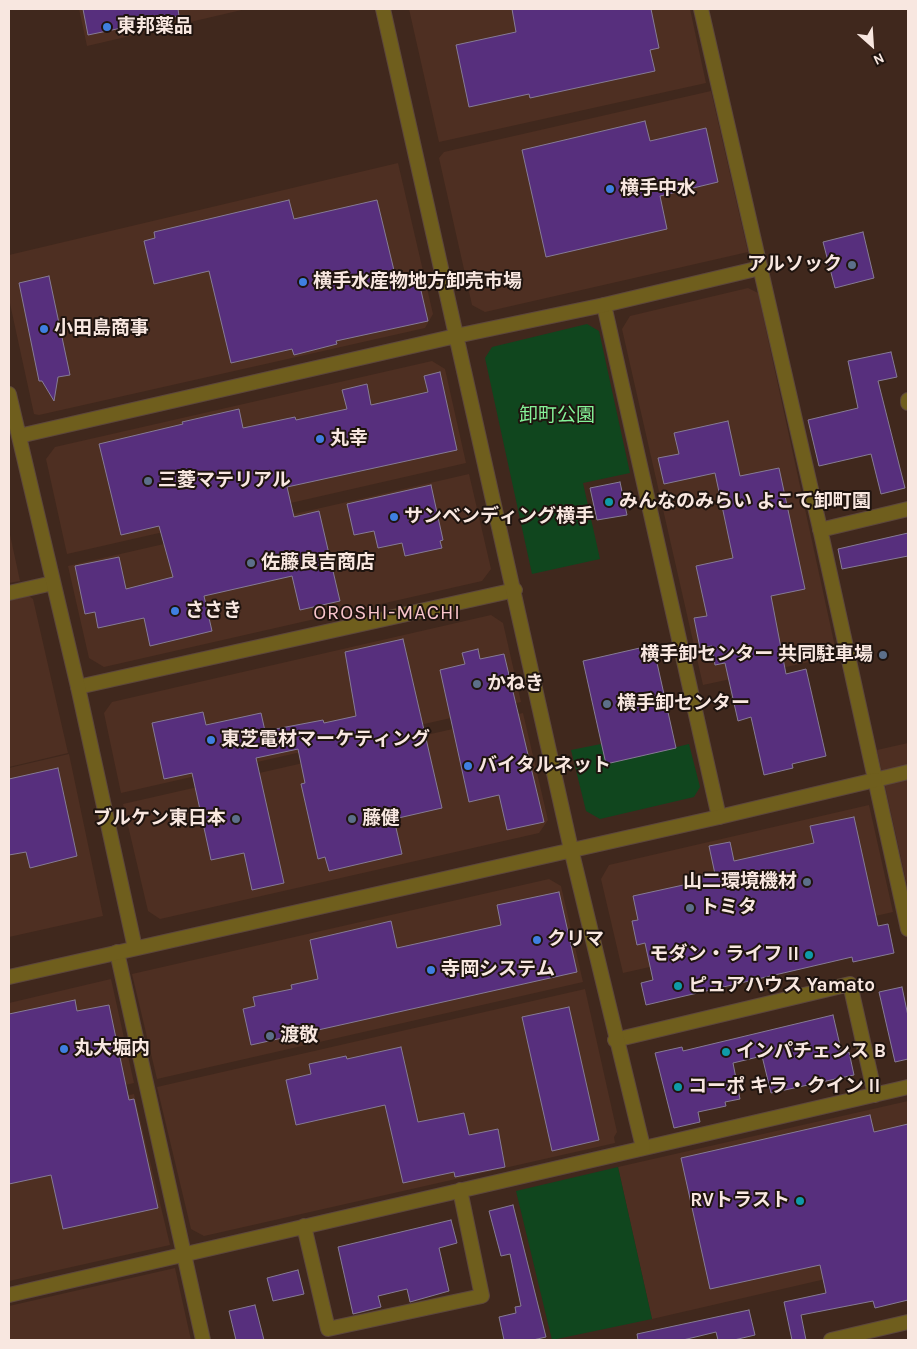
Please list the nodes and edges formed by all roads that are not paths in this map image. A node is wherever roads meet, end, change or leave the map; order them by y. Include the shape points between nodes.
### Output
1 (383, 9) edge
2 (701, 9) edge
3 (760, 268) junction
4 (604, 305) junction
5 (456, 336) junction
6 (9, 394) edge
7 (19, 436) junction
8 (908, 510) edge
9 (820, 530) junction
10 (54, 583) junction
11 (514, 590) junction
12 (9, 593) edge
13 (78, 687) junction
14 (908, 772) edge
15 (875, 780) junction
16 (720, 817) junction
17 (571, 849) junction
18 (908, 929) edge
19 (135, 948) junction
20 (117, 952) junction
21 (9, 977) edge
22 (616, 1040) junction
23 (908, 1087) edge
24 (875, 1095) junction
25 (643, 1147) junction
26 (460, 1190) junction
27 (304, 1226) junction
28 (185, 1253) junction
29 (9, 1295) edge
30 (908, 1322) edge
31 (203, 1340) edge
32 (830, 1340) edge

1 - 5 street
2 - 3 street
3 - 4 street
3 - 9 street
4 - 5 street
4 - 16 street
5 - 7 street
5 - 11 street
6 - 7 street
7 - 10 street
8 - 9 street
9 - 15 street
10 - 12 street
10 - 13 street
11 - 13 street
11 - 17 street
13 - 19 street
14 - 15 street
15 - 16 street
15 - 18 street
16 - 17 street
17 - 19 street
17 - 22 street
19 - 20 street
20 - 21 street
20 - 28 street
22 - 24 street via 850,984
22 - 25 street
23 - 24 street
24 - 25 street
25 - 26 street
26 - 27 street
26 - 27 street via 482,1296 328,1330
27 - 28 street
28 - 29 street
28 - 31 street
30 - 32 street

